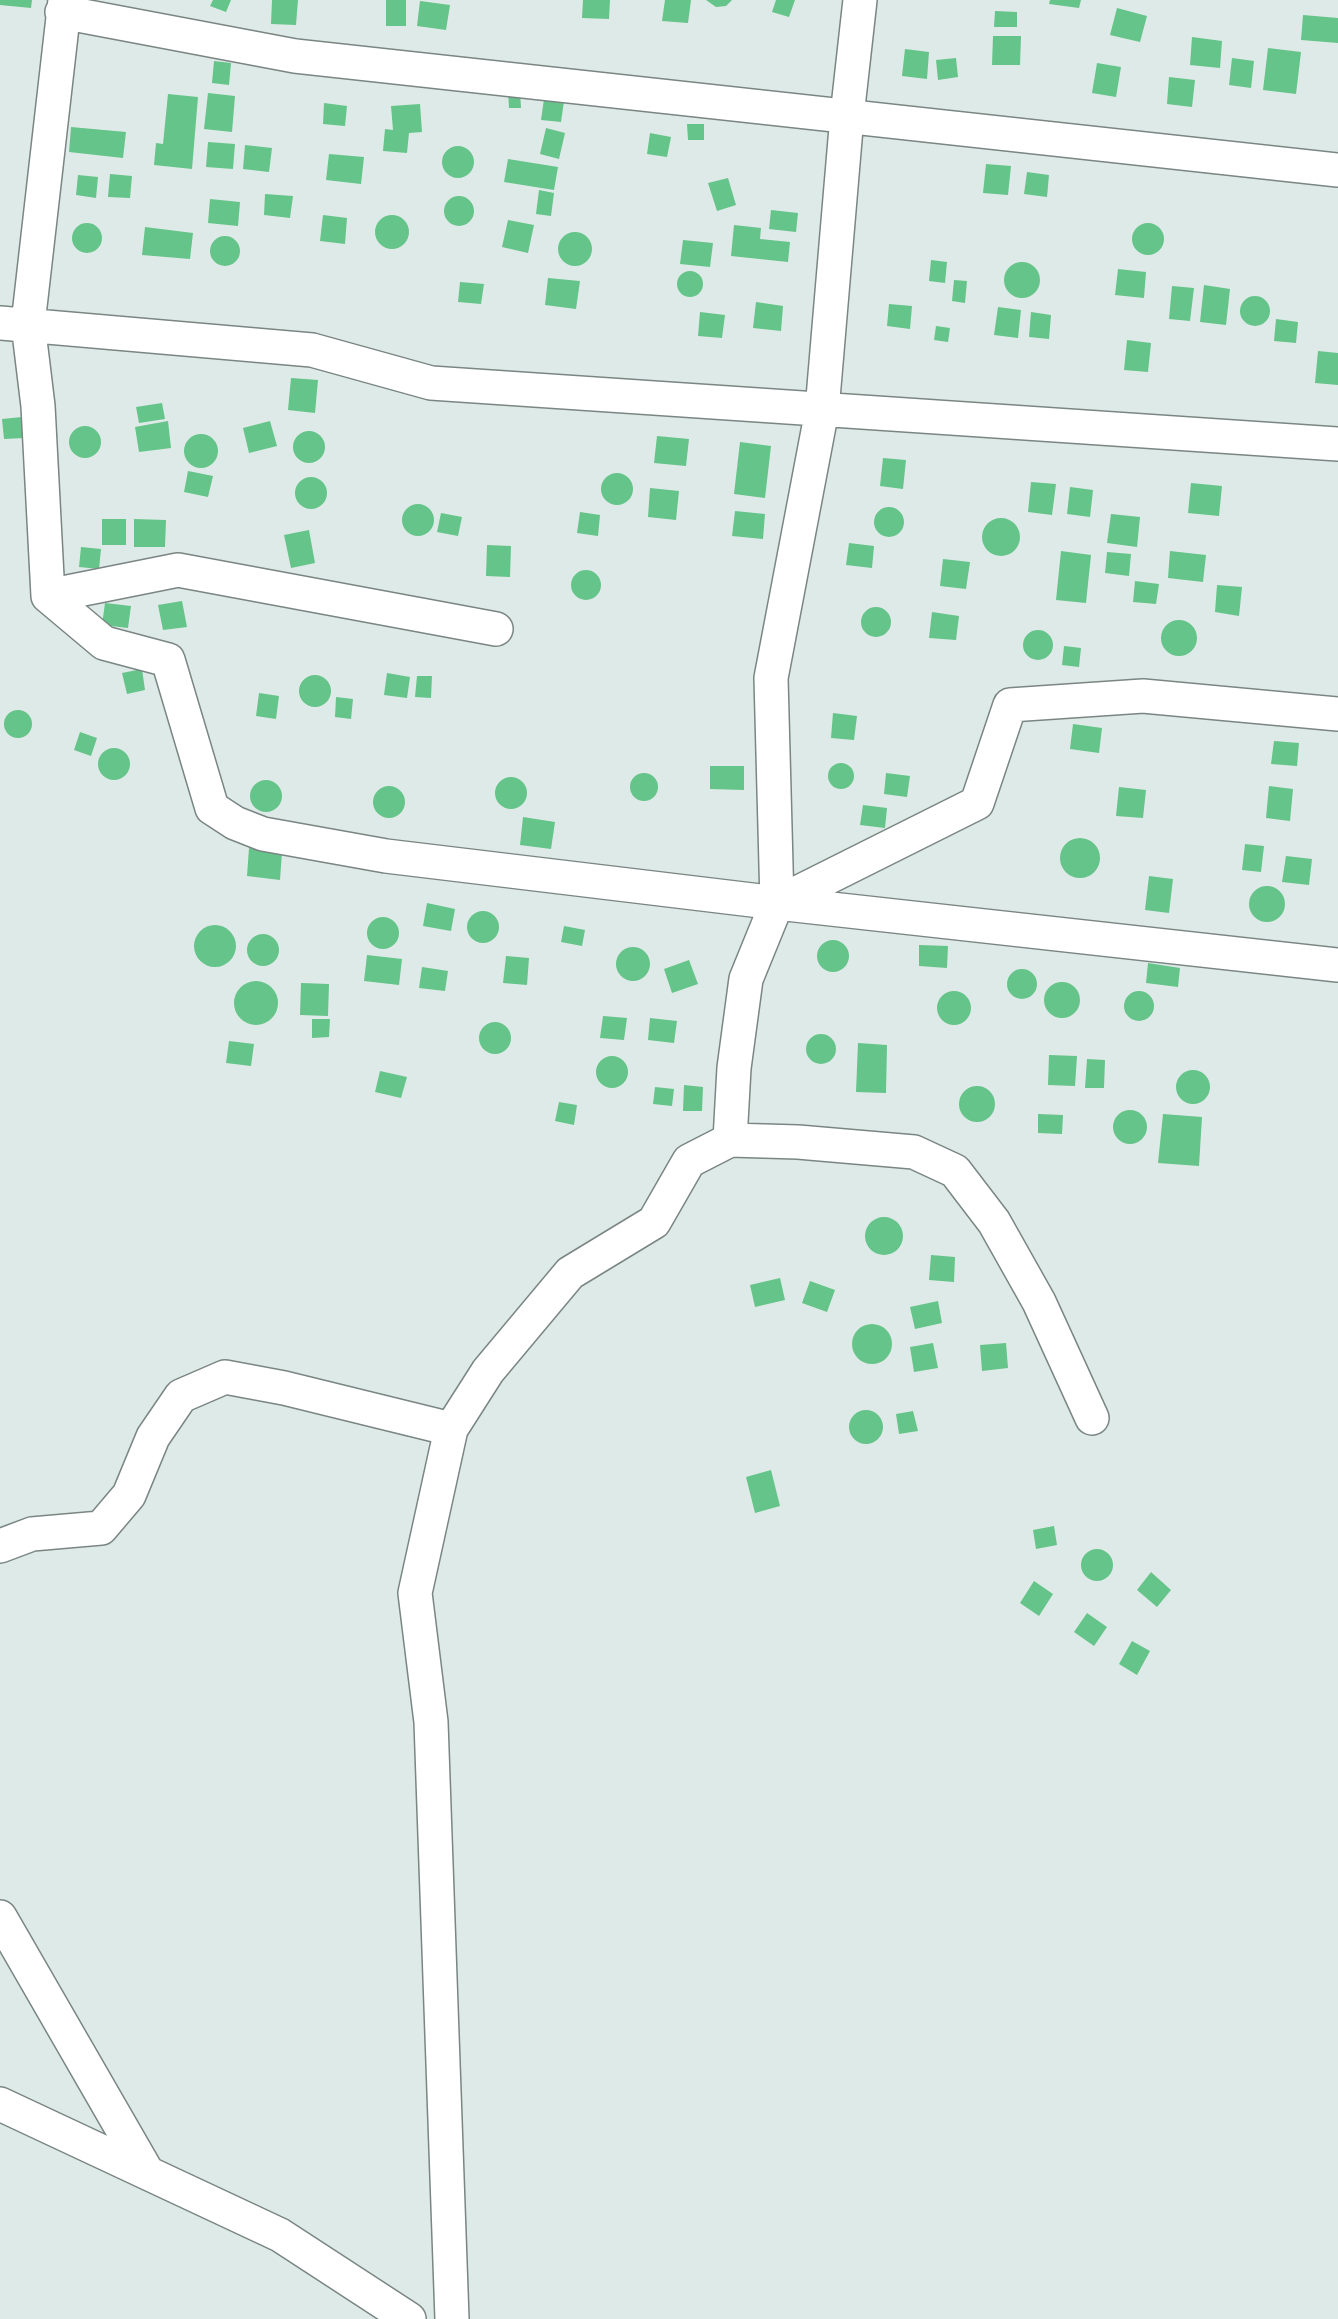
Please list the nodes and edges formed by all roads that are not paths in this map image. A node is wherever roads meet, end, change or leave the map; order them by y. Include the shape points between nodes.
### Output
1 (860, 0) edge
2 (64, 6) edge
3 (847, 116) junction
4 (1338, 170) edge
5 (14, 324) edge
6 (822, 410) junction
7 (1338, 444) edge
8 (48, 596) junction
9 (496, 629) dead end
10 (1338, 714) edge
11 (777, 903) junction
12 (1338, 965) edge
13 (730, 1140) junction
14 (1092, 1418) dead end
15 (451, 1429) junction
16 (0, 1546) edge
17 (0, 1917) edge
18 (0, 2104) edge
19 (147, 2172) junction
20 (409, 2319) edge
21 (452, 2319) edge

1 - 3 street
2 - 3 street via 295,56
2 - 5 street
3 - 4 street
3 - 6 street
5 - 6 street via 312,350 431,383
5 - 8 street via 38,406
6 - 7 street
6 - 11 street via 771,678
8 - 9 street via 178,570
8 - 11 street via 104,643 168,660 212,808 235,823 263,834 386,856
10 - 11 street via 1143,696 1010,705 977,803
11 - 12 street
11 - 13 street via 746,979 734,1068
13 - 14 street via 914,1152 955,1171 994,1221 1039,1302
13 - 15 street via 689,1161 654,1222 570,1273 488,1371
15 - 16 street via 225,1377 181,1396 153,1437 129,1495 100,1528 32,1534
15 - 21 street via 414,1593 431,1722
17 - 19 street
18 - 19 street
19 - 20 street via 280,2235

